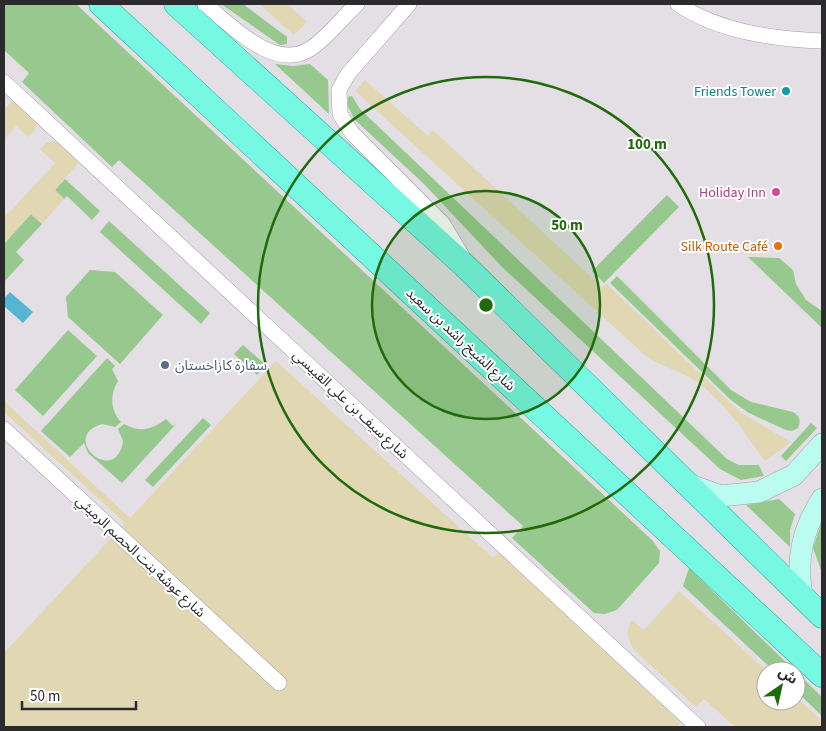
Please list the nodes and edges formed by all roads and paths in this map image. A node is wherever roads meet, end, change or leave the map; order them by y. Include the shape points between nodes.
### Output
1 (101, 4) edge
2 (176, 4) edge
3 (205, 4) edge
4 (357, 4) edge
5 (409, 4) edge
6 (678, 4) edge
7 (822, 41) edge
8 (4, 82) edge
9 (464, 265) junction
10 (4, 429) edge
11 (822, 444) edge
12 (687, 484) junction
13 (822, 499) edge
14 (802, 596) junction
15 (822, 616) edge
16 (822, 675) edge
17 (279, 683) dead end
18 (698, 727) edge

1 - 16 main road, شارع الشيخ راشد بن سعيد
2 - 9 main road
3 - 4 street via 260,48 284,55 310,50
5 - 9 street via 348,74 340,90 340,114 352,134 443,224
6 - 7 street via 735,30
8 - 18 street, شارع سيف بن علي القبيسي
9 - 12 main road
10 - 17 street, شارع عوشة بنت الحصم الرميثي
11 - 12 main road via 794,475 759,492 721,496
12 - 14 main road
13 - 14 main road via 810,517 801,544 799,579
14 - 15 main road

